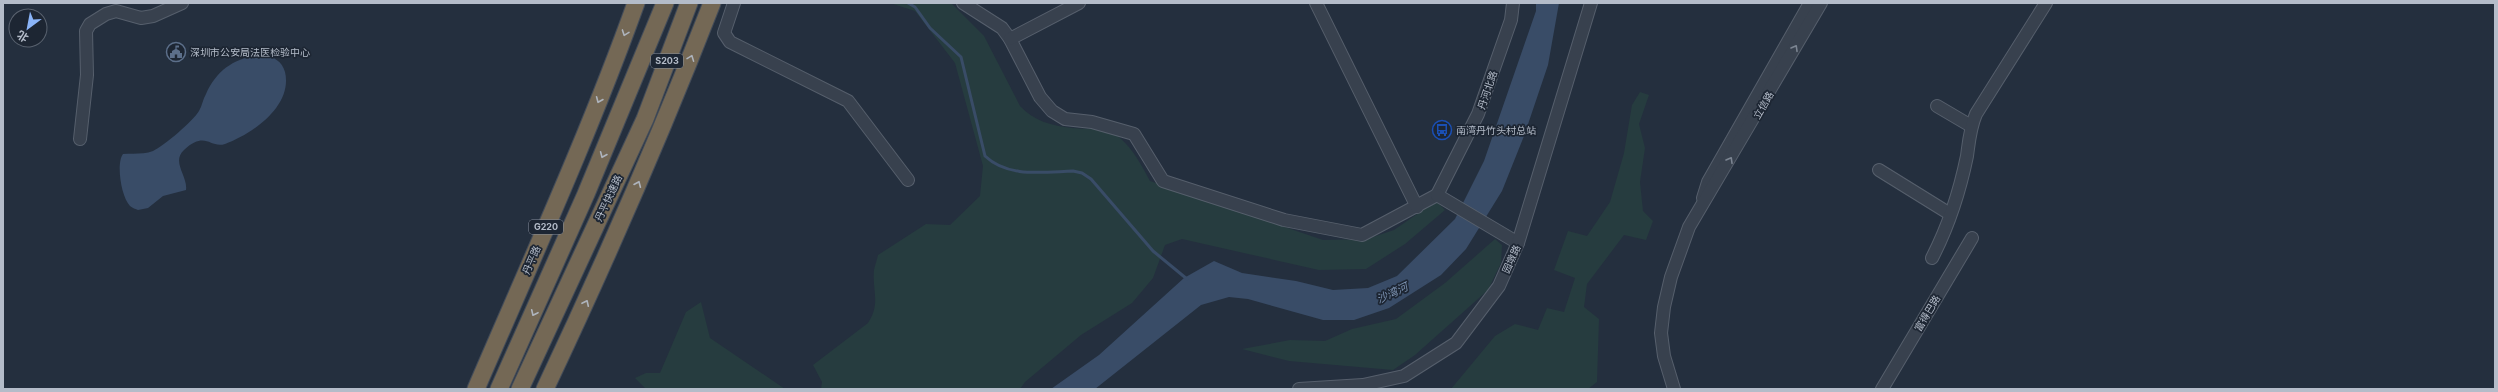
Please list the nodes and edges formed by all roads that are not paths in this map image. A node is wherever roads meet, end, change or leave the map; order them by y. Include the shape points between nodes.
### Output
1 (182, 3) edge
2 (636, 3) edge
3 (655, 3) edge
4 (665, 3) edge
5 (689, 3) edge
6 (695, 3) edge
7 (712, 3) edge
8 (734, 3) edge
9 (963, 3) edge
10 (1078, 3) edge
11 (1316, 3) edge
12 (1513, 3) edge
13 (1591, 3) edge
14 (1810, 3) edge
15 (1821, 3) edge
16 (2046, 3) edge
17 (1010, 39) junction
18 (1937, 106) dead end
19 (624, 107) junction
20 (1753, 112) junction
21 (644, 118) junction
22 (1971, 126) junction
23 (80, 139) dead end
24 (1880, 170) dead end
25 (908, 180) dead end
26 (1437, 195) junction
27 (1417, 207) junction
28 (580, 208) junction
29 (1950, 214) junction
30 (600, 216) junction
31 (1972, 238) dead end
32 (1518, 243) junction
33 (1932, 258) dead end
34 (478, 384) edge
35 (499, 389) edge
36 (520, 389) edge
37 (544, 389) edge
38 (1299, 389) edge
39 (1674, 389) edge
40 (1882, 389) edge

1 - 23 street via 153,16 141,18 116,11 90,24 86,31 87,75
2 -> 34 highway, 丹平路 / G220 via 614,64
3 - 19 highway
4 - 19 highway, 丹平快速路 / S203
5 - 21 highway, 丹平快速路 / S203
6 - 21 highway
37 -> 7 highway via 589,298 677,94
8 - 25 street via 724,33 730,42 848,101
9 - 17 street via 993,21
10 - 17 street
11 - 27 street
12 - 26 street, 丹河北路 via 1511,20 1478,114
13 - 32 street, 园墩路
14 - 20 street, 立信路
20 -> 15 street, 立信路
16 - 22 street via 1990,90
17 - 27 street via 1040,97 1052,111 1065,119 1092,122 1134,134 1163,181 1284,220 1362,235
18 - 22 street
19 -> 28 highway, 丹平快速路
20 - 39 street, 立信路 via 1716,186 1701,205 1689,228 1671,277 1661,333 1664,356
21 - 30 highway, 丹平快速路
22 - 29 street via 1967,156
24 - 29 street
26 - 27 street
26 - 32 street
28 - 34 highway
28 -> 35 highway, 丹平快速路
29 - 33 street via 1944,236
30 - 36 highway, 丹平快速路
30 - 37 highway
31 - 40 street, 富得巴路
32 - 38 street, 园墩路 via 1499,286 1456,343 1404,376 1363,385

